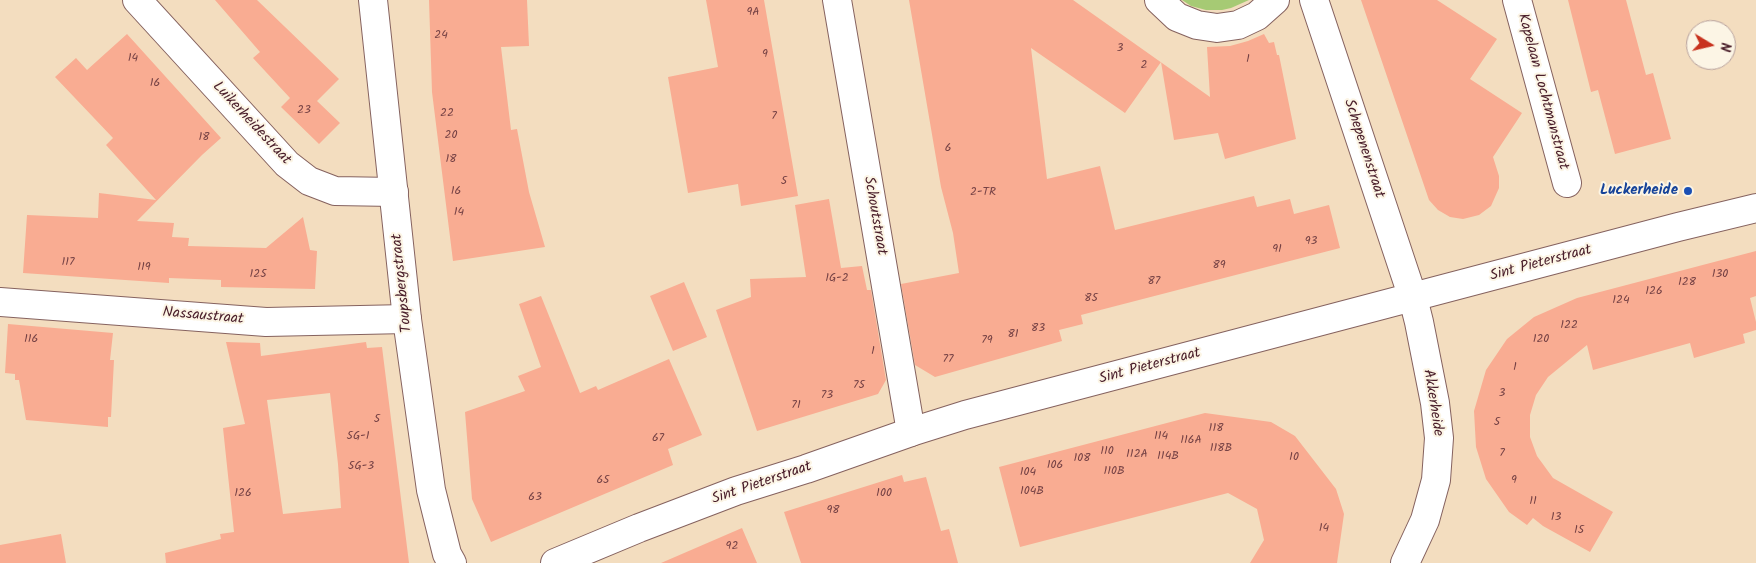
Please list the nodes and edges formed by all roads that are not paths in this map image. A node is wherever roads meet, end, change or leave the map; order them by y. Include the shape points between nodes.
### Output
1 (137, 0) edge
2 (373, 0) edge
3 (837, 0) edge
4 (1159, 0) edge
5 (1274, 0) edge
6 (1314, 0) edge
7 (1517, 0) edge
8 (1567, 183) dead end
9 (394, 192) junction
10 (1756, 208) edge
11 (1413, 298) junction
12 (0, 302) edge
13 (407, 319) junction
14 (911, 432) junction
15 (452, 563) edge
16 (555, 563) edge
17 (1405, 563) edge

1 - 9 street, Luikerheidestraat via 287,164 309,181 335,191
2 - 9 street, Toupsbergstraat
3 - 14 street, Schoutstraat
4 - 5 street via 1177,17 1196,26 1217,28 1238,25 1257,16
6 - 11 street, Schepenenstraat
7 - 8 street, Kapelaan Lochtmanstraat
9 - 13 street, Toupsbergstraat
10 - 11 street, Sint Pieterstraat
11 - 14 street, Sint Pieterstraat
11 - 17 street, Akkerheide via 1439,438 1436,480 1425,520
12 - 13 street, Nassaustraat via 266,322
13 - 15 street, Toupsbergstraat via 431,490
14 - 16 street, Sint Pieterstraat via 727,495

